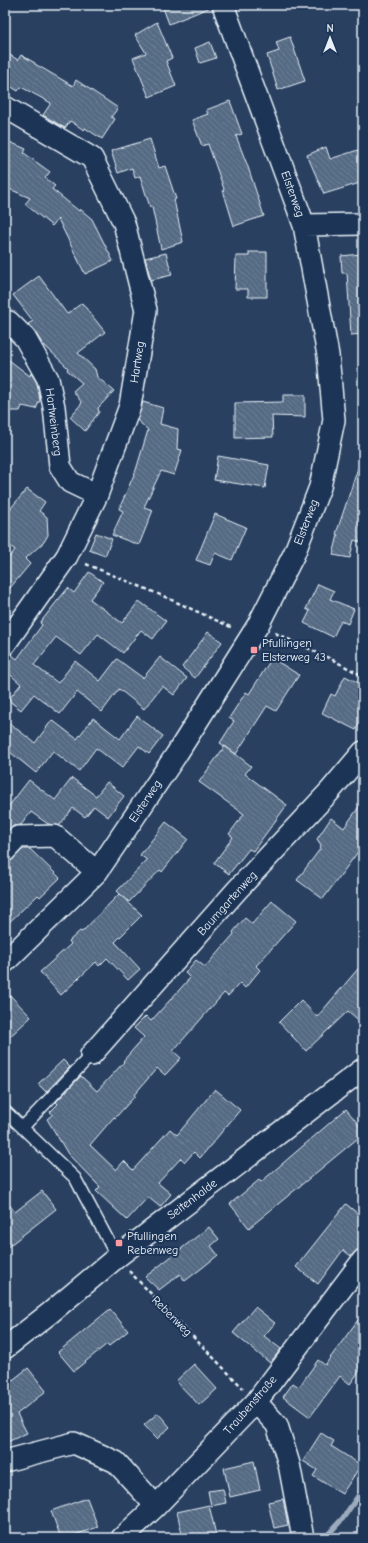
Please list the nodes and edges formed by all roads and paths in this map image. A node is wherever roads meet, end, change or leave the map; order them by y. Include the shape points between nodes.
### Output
1 (223, 5) edge
2 (5, 107) edge
3 (304, 224) junction
4 (363, 224) edge
5 (5, 321) edge
6 (97, 495) junction
7 (67, 556) junction
8 (255, 631) junction
9 (5, 644) edge
10 (363, 676) edge
11 (363, 752) edge
12 (5, 851) edge
13 (97, 872) junction
14 (5, 962) edge
15 (90, 1055) joint
16 (363, 1068) edge
17 (5, 1111) edge
18 (23, 1127) junction
19 (117, 1257) junction
20 (363, 1260) edge
21 (5, 1348) edge
22 (256, 1402) junction
23 (5, 1461) edge
24 (156, 1506) junction
25 (302, 1533) edge
26 (122, 1538) edge

1 - 3 street, Elsterweg
2 - 6 street, Hartweg via 92,158 124,223 146,310 130,406
3 - 4 street
3 - 8 street, Elsterweg via 328,355 334,420 320,487 294,554
5 - 6 street, Hartweinberg via 26,338 48,379 54,407 60,466 70,482
6 - 7 street, Hartweg
7 - 8 path
7 - 9 street, Hartweg
8 - 10 path via 332,659
8 - 13 street, Elsterweg
11 - 15 street, Baumgartenweg
12 - 13 street via 18,837 55,836
13 - 14 street, Elsterweg
15 - 18 lane
16 - 19 street, Seitenhalde
17 - 18 lane
18 - 19 lane via 75,1178
19 - 21 street, Seitenhalde
19 - 22 path, Rebenweg
20 - 22 street, Traubenstraße
22 - 24 street, Traubenstraße
22 - 25 street via 277,1426 289,1464
23 - 24 street via 74,1443 116,1462
24 - 26 street, Traubenstraße

